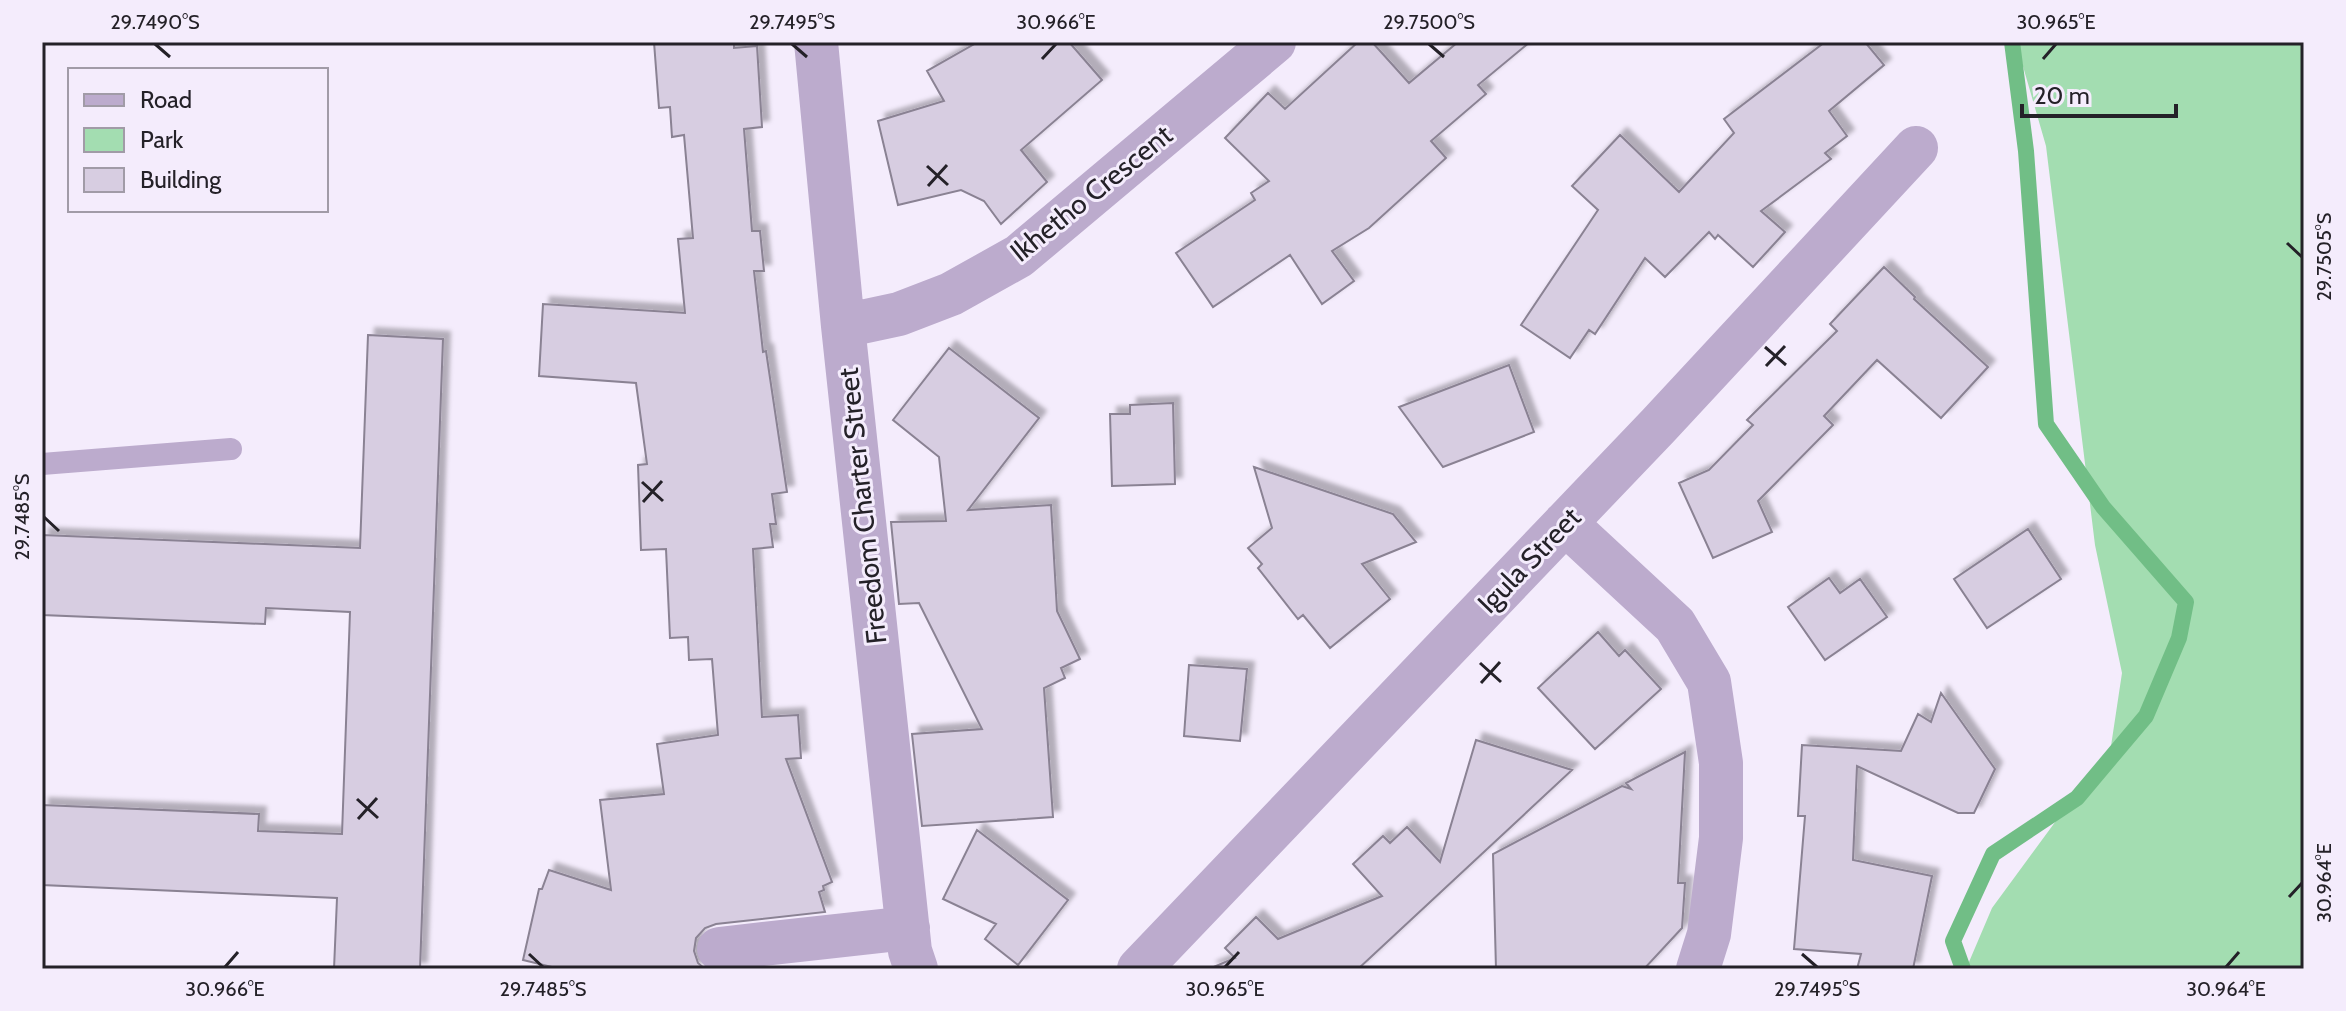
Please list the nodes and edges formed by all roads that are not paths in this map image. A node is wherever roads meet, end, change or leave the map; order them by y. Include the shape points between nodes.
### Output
1 (816, 42) edge
2 (1274, 42) edge
3 (1916, 148) dead end
4 (843, 326) junction
5 (231, 449) dead end
6 (42, 464) edge
7 (1565, 523) junction
8 (719, 949) dead end
9 (912, 949) edge
10 (1139, 969) edge
11 (1698, 969) edge

1 - 4 street, Freedom Charter Street
2 - 4 street, Ikhetho Crescent via 1019,256 951,294 899,314
3 - 7 street, Igula Street
4 - 9 street, Freedom Charter Street
5 - 6 lane
7 - 10 street, Igula Street
7 - 11 street via 1675,625 1709,682 1721,763 1721,838 1709,934
8 - 9 street

